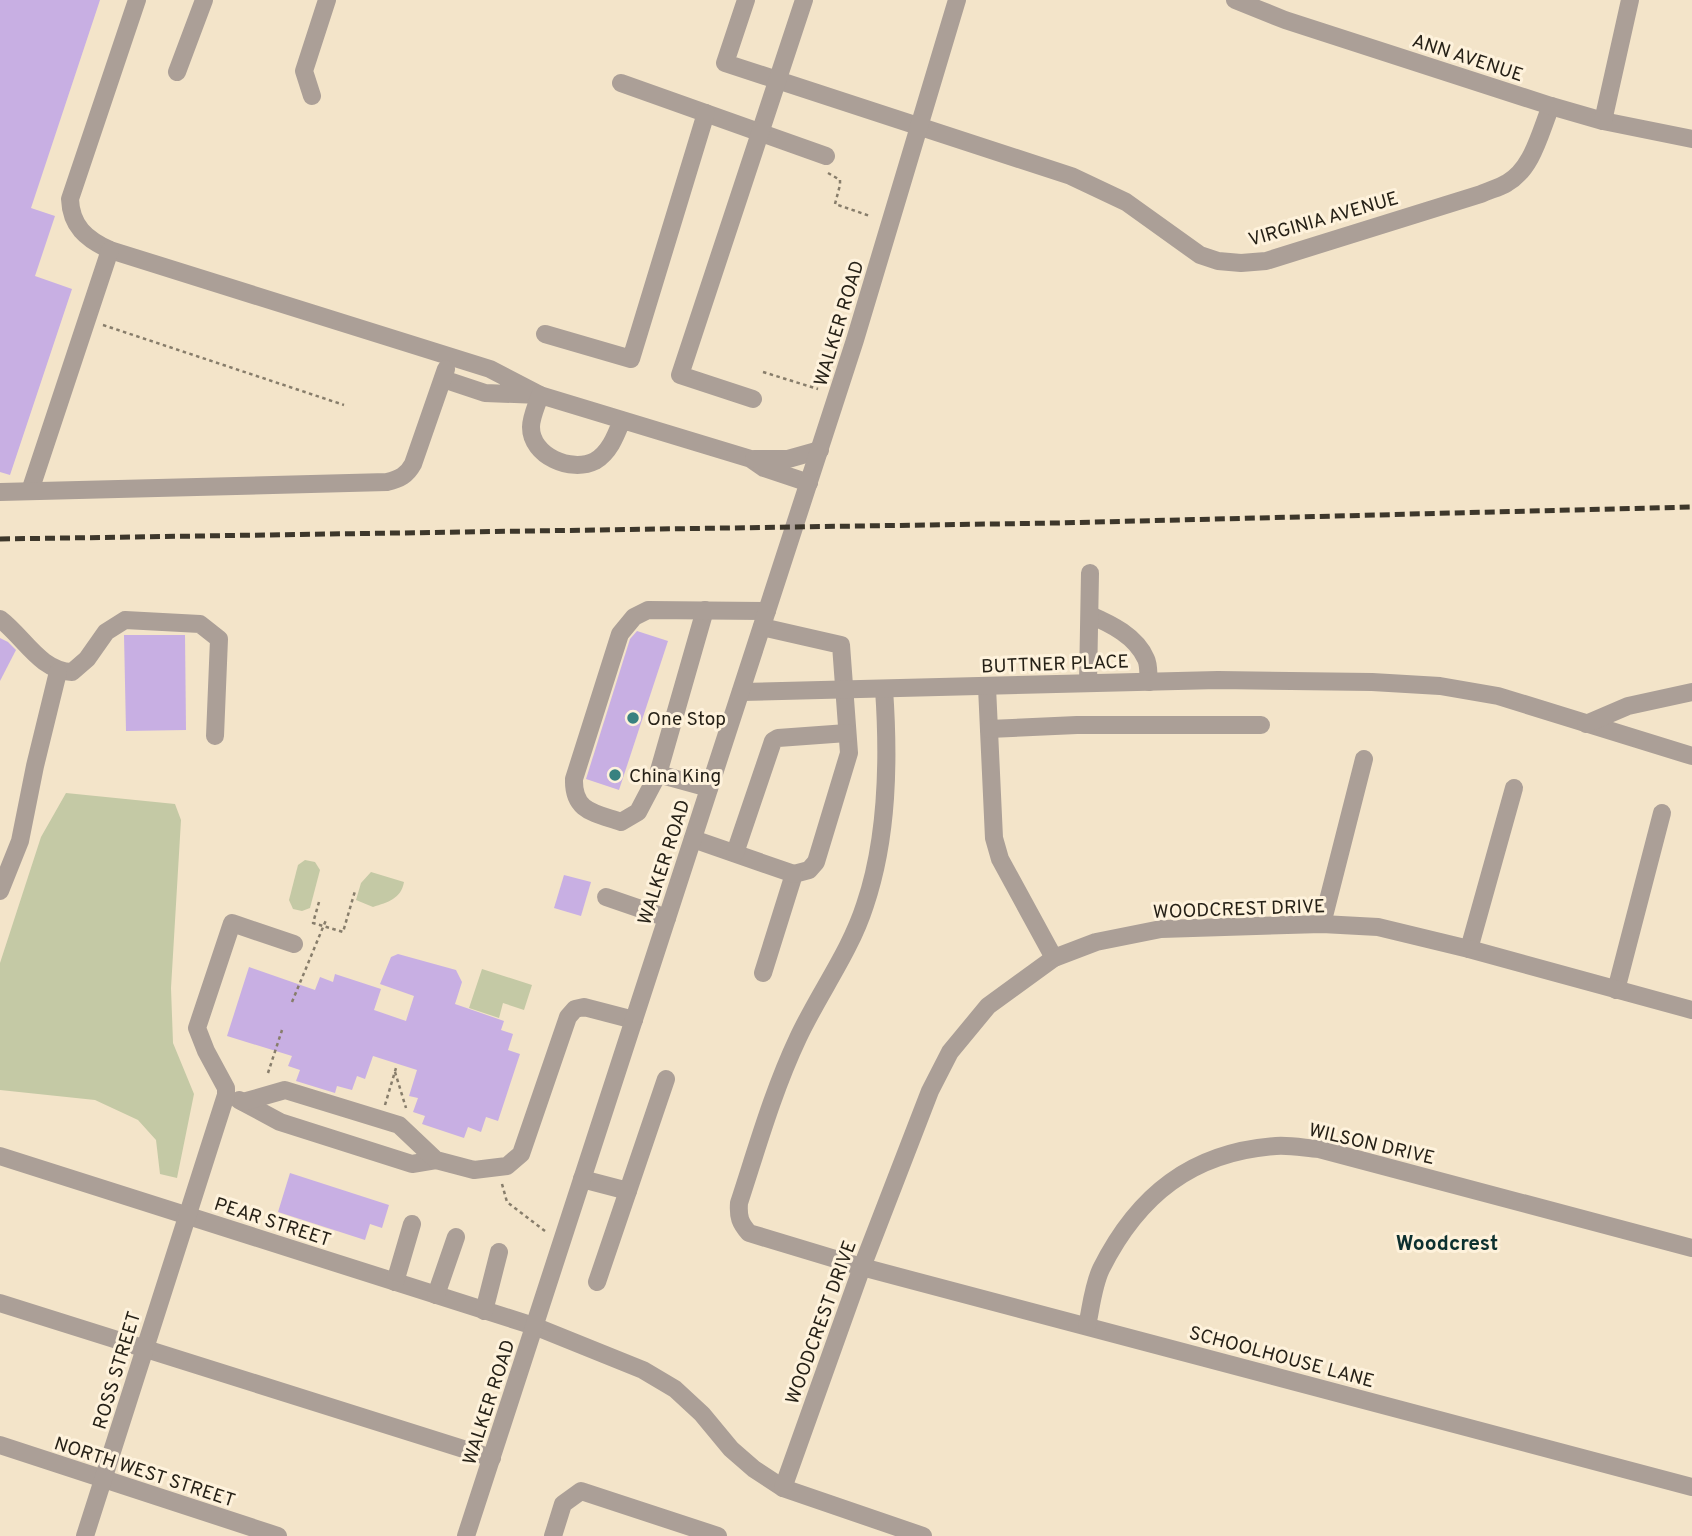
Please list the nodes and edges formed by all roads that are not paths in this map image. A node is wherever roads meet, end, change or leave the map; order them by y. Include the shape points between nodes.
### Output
1 (136, 0) edge
2 (204, 0) edge
3 (746, 0) edge
4 (804, 0) edge
5 (957, 0) edge
6 (1235, 0) edge
7 (1630, 0) edge
8 (322, 1) edge
9 (177, 72) dead end
10 (777, 80) junction
11 (621, 83) dead end
12 (312, 96) dead end
13 (1551, 106) junction
14 (706, 113) junction
15 (1603, 121) junction
16 (919, 126) junction
17 (760, 133) junction
18 (1692, 139) edge
19 (827, 165) road end
20 (110, 250) junction
21 (545, 334) dead end
22 (451, 357) junction
23 (443, 379) junction
24 (540, 395) junction
25 (752, 398) dead end
26 (622, 420) junction
27 (820, 450) junction
28 (751, 459) junction
29 (809, 483) junction
30 (30, 491) junction
31 (0, 492) edge
32 (1090, 573) dead end
33 (705, 610) junction
34 (1090, 615) junction
35 (0, 619) edge
36 (764, 619) junction
37 (58, 672) junction
38 (1149, 682) junction
39 (1088, 683) junction
40 (987, 687) junction
41 (884, 689) junction
42 (844, 690) junction
43 (741, 692) junction
44 (1692, 692) edge
45 (1586, 724) junction
46 (1261, 726) dead end
47 (989, 729) junction
48 (847, 733) junction
49 (215, 736) dead end
50 (1692, 756) edge
51 (1364, 759) dead end
52 (658, 774) junction
53 (709, 788) junction
54 (1514, 788) dead end
55 (1662, 813) dead end
56 (693, 839) junction
57 (735, 853) junction
58 (794, 874) junction
59 (0, 891) edge
60 (607, 897) dead end
61 (667, 918) junction
62 (1322, 923) junction
63 (294, 944) dead end
64 (1469, 949) junction
65 (1054, 958) junction
66 (763, 973) dead end
67 (1616, 990) junction
68 (1692, 1010) edge
69 (634, 1020) junction
70 (666, 1079) dead end
71 (226, 1095) junction
72 (243, 1102) junction
73 (0, 1156) edge
74 (436, 1160) junction
75 (582, 1179) junction
76 (628, 1191) junction
77 (187, 1216) junction
78 (412, 1224) dead end
79 (456, 1237) dead end
80 (1692, 1248) edge
81 (499, 1252) dead end
82 (862, 1267) junction
83 (395, 1282) junction
84 (597, 1282) dead end
85 (436, 1295) junction
86 (0, 1303) edge
87 (484, 1311) junction
88 (534, 1326) junction
89 (1087, 1326) junction
90 (145, 1349) junction
91 (0, 1445) edge
92 (492, 1458) junction
93 (103, 1480) junction
94 (1692, 1486) edge
95 (783, 1488) junction
96 (85, 1536) edge
97 (278, 1536) edge
98 (467, 1536) edge
99 (553, 1536) edge
100 (718, 1536) edge
101 (923, 1536) edge

1 - 20 street via 70,199 79,229
2 - 9 street
3 - 10 street, VIRGINIA AVENUE via 725,63
4 - 10 street
5 - 16 street, WALKER ROAD
6 - 13 street, ANN AVENUE
7 - 15 street
8 - 12 street via 304,71
10 - 16 street, VIRGINIA AVENUE
10 - 17 street
11 - 14 street
13 - 15 street, ANN AVENUE
13 - 16 street, VIRGINIA AVENUE via 1530,159 1507,183 1266,261 1241,263 1200,255 1126,202 1071,176
14 - 17 street
14 - 21 street via 631,359
15 - 18 street, ANN AVENUE
16 - 27 street, WALKER ROAD
17 - 19 street
17 - 25 street via 680,374
20 - 22 street
20 - 30 street
22 - 23 street
22 - 24 street via 490,369
23 - 24 street via 485,393
23 - 30 street via 413,464 408,473 387,482
24 - 26 street
24 - 26 street via 531,426 533,441 549,456 569,464 593,462 607,452
26 - 28 street
27 - 28 street via 788,459
27 - 29 street, WALKER ROAD
28 - 29 street
29 - 36 street, WALKER ROAD
30 - 31 street
32 - 34 street
33 - 36 street
33 - 52 street
33 - 52 street via 648,610 634,617 620,634 574,779 574,795 585,810 621,822 638,812
34 - 38 street via 1115,625 1135,644 1147,660
34 - 39 street
35 - 37 street
36 - 42 street via 841,645
36 - 43 street, WALKER ROAD
37 - 49 street via 72,672 106,632 125,620 200,624 219,639
37 - 59 street via 20,841
38 - 39 street, BUTTNER PLACE
38 - 45 street, BUTTNER PLACE via 1440,686 1498,696
39 - 40 street, BUTTNER PLACE
40 - 41 street, BUTTNER PLACE
40 - 47 street
41 - 42 street, BUTTNER PLACE
41 - 82 street, SCHOOLHOUSE LANE via 887,742 880,838 865,905 783,1072 738,1214 749,1233
42 - 43 street, BUTTNER PLACE
42 - 48 street
43 - 53 street, WALKER ROAD
44 - 45 street via 1628,706
45 - 50 street, BUTTNER PLACE
46 - 47 street
47 - 65 street via 994,838 1000,859
48 - 57 street via 773,741
48 - 58 street via 849,752 816,862 809,870
51 - 62 street
52 - 53 street
53 - 56 street, WALKER ROAD
54 - 64 street
55 - 67 street
56 - 57 street
56 - 61 street, WALKER ROAD
57 - 58 street
58 - 66 street
60 - 61 street
61 - 69 street, WALKER ROAD
62 - 64 street, WOODCREST DRIVE via 1378,927
62 - 65 street, WOODCREST DRIVE via 1161,929 1096,942
63 - 71 street via 232,923 197,1028
64 - 67 street, WOODCREST DRIVE
65 - 82 street, WOODCREST DRIVE via 988,1006 950,1052 930,1091
67 - 68 street, WOODCREST DRIVE
69 - 74 street via 584,1007 568,1017 521,1154 507,1166 474,1170
69 - 75 street, WALKER ROAD
70 - 76 street
71 - 72 street
71 - 77 street, ROSS STREET
72 - 74 street via 280,1122 412,1164
72 - 74 street via 285,1090 400,1125
73 - 77 street, PEAR STREET
75 - 76 street
75 - 88 street, WALKER ROAD
76 - 84 street
77 - 83 street, PEAR STREET
77 - 90 street, ROSS STREET
78 - 83 street
79 - 85 street
80 - 89 street, WILSON DRIVE via 1319,1149 1279,1146 1235,1151 1195,1165 1136,1212 1100,1271
81 - 87 street
82 - 89 street, SCHOOLHOUSE LANE
82 - 95 street, WOODCREST DRIVE
83 - 85 street, PEAR STREET
85 - 87 street, PEAR STREET
86 - 90 street
87 - 88 street, PEAR STREET
88 - 92 street, WALKER ROAD
88 - 95 street, PEAR STREET via 643,1370 675,1389 731,1449
89 - 94 street, SCHOOLHOUSE LANE
90 - 92 street
90 - 93 street, ROSS STREET
91 - 93 street, NORTH WEST STREET
92 - 98 street, WALKER ROAD
93 - 96 street, ROSS STREET
93 - 97 street, NORTH WEST STREET
95 - 101 street, PEAR STREET
99 - 100 street via 563,1504 582,1491

